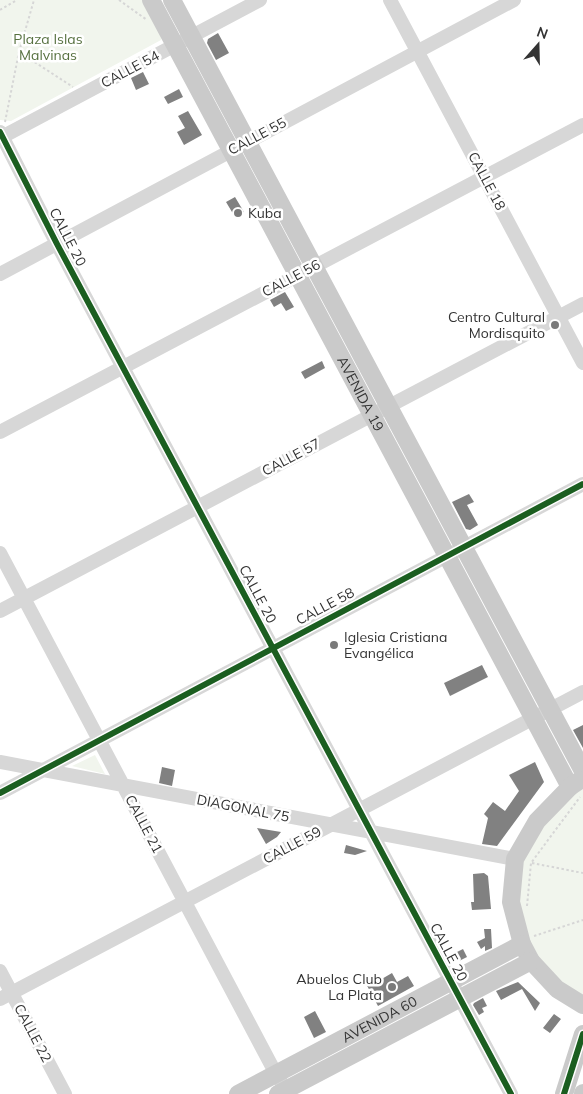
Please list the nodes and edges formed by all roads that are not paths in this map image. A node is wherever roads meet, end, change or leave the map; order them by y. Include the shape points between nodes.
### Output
1 (151, 0) edge
2 (172, 0) edge
3 (260, 0) edge
4 (390, 0) edge
5 (514, 0) edge
6 (191, 36) junction
7 (175, 46) junction
8 (417, 51) junction
9 (583, 125) edge
10 (1, 136) edge
11 (247, 141) junction
12 (231, 150) junction
13 (484, 177) junction
14 (57, 244) junction
15 (314, 266) junction
16 (0, 274) edge
17 (298, 275) junction
18 (583, 304) edge
19 (558, 316) junction
20 (583, 363) edge
21 (123, 368) junction
22 (389, 406) junction
23 (372, 415) junction
24 (0, 432) edge
25 (583, 484) edge
26 (197, 507) junction
27 (464, 547) junction
28 (0, 553) edge
29 (447, 556) junction
30 (24, 598) junction
31 (0, 611) edge
32 (272, 648) junction
33 (583, 692) edge
34 (550, 708) junction
35 (533, 717) junction
36 (99, 739) junction
37 (0, 762) edge
38 (44, 770) junction
39 (583, 771) edge
40 (124, 785) junction
41 (579, 786) edge
42 (0, 793) edge
43 (359, 809) junction
44 (331, 824) junction
45 (372, 832) junction
46 (523, 861) junction
47 (184, 901) junction
48 (526, 941) junction
49 (531, 961) junction
50 (0, 971) edge
51 (451, 982) junction
52 (6, 996) edge
53 (460, 998) junction
54 (583, 1005) edge
55 (583, 1034) edge
56 (276, 1074) junction
57 (285, 1092) edge
58 (65, 1094) edge
59 (238, 1094) edge
60 (510, 1094) edge
61 (564, 1094) edge

1 - 7 main road, AVENIDA 19
2 - 6 main road, AVENIDA 19
3 - 6 street, CALLE 54
4 - 8 street, CALLE 18
5 - 8 street, CALLE 55
6 - 7 street, CALLE 54
6 - 11 main road, AVENIDA 19
7 - 10 street, CALLE 54
7 - 12 main road, AVENIDA 19
8 - 11 street, CALLE 55
8 - 13 street, CALLE 18
9 - 13 street, CALLE 56
10 - 14 street, CALLE 20
11 - 12 street, CALLE 55
11 - 15 main road, AVENIDA 19
12 - 14 street, CALLE 55
12 - 17 main road, AVENIDA 19
13 - 15 street, CALLE 56
13 - 19 street, CALLE 18
14 - 16 street, CALLE 55
14 - 21 street, CALLE 20
15 - 17 street, CALLE 56
15 - 22 main road, AVENIDA 19
17 - 21 street, CALLE 56
17 - 23 main road, AVENIDA 19
18 - 19 street, CALLE 57
19 - 20 street, CALLE 18
19 - 22 street, CALLE 57
21 - 24 street, CALLE 56
21 - 26 street, CALLE 20
22 - 23 street, CALLE 57
22 - 27 main road, AVENIDA 19
23 - 26 street, CALLE 57
23 - 29 main road, AVENIDA 19
25 - 27 street, CALLE 58
26 - 30 street, CALLE 57
26 - 32 street, CALLE 20
27 - 29 street, CALLE 58
27 - 34 main road, AVENIDA 19
28 - 30 street, CALLE 21
29 - 32 street, CALLE 58
29 - 35 main road, AVENIDA 19
30 - 31 street, CALLE 57
30 - 36 street, CALLE 21
32 - 36 street, CALLE 58
32 - 43 street, CALLE 20
33 - 34 street, CALLE 59
34 - 35 street, CALLE 59
34 - 39 main road, AVENIDA 19
35 - 41 main road, AVENIDA 19
35 - 43 street, CALLE 59
36 - 38 street, CALLE 58
36 - 40 street, CALLE 21
37 - 38 street, DIAGONAL 75
38 - 40 street, DIAGONAL 75
38 - 42 street, CALLE 58
40 - 44 street, DIAGONAL 75
40 - 47 street, CALLE 21
41 - 46 main road via 537,821
43 - 44 street, CALLE 59
43 - 45 street, CALLE 20
44 - 45 street, DIAGONAL 75
44 - 47 street, CALLE 59
45 - 46 street, DIAGONAL 75
45 - 51 street, CALLE 20
46 - 48 main road via 511,902
47 - 52 street, CALLE 59
47 - 56 street, CALLE 21
48 - 49 main road
48 - 51 main road, AVENIDA 60
49 - 53 main road, AVENIDA 60
49 - 54 main road via 556,990
50 - 52 street, CALLE 22
51 - 53 street, CALLE 20
51 - 56 main road, AVENIDA 60
52 - 58 street, CALLE 22
53 - 57 main road, AVENIDA 60
53 - 60 street, CALLE 20
55 - 61 main road
56 - 57 street, CALLE 21
56 - 59 main road, AVENIDA 60

